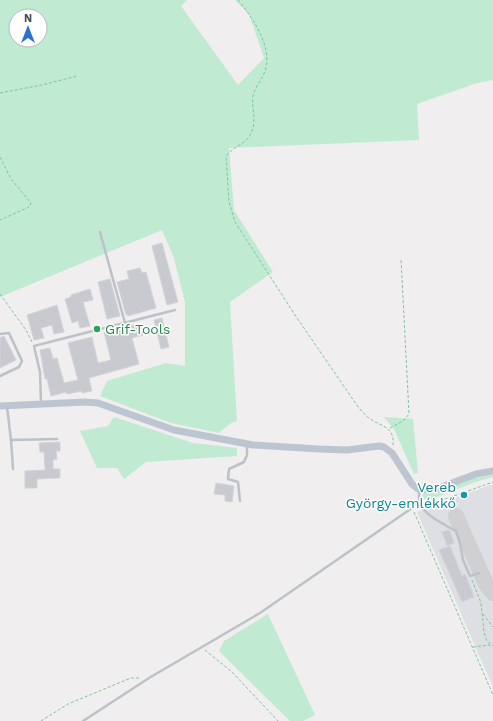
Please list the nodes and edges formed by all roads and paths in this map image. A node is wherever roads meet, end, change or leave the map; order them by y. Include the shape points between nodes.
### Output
1 (238, 0) edge
2 (77, 76) dead end
3 (0, 93) edge
4 (0, 157) edge
5 (0, 220) edge
6 (100, 232) dead end
7 (401, 259) dead end
8 (0, 294) edge
9 (175, 310) dead end
10 (125, 323) junction
11 (0, 334) edge
12 (34, 346) junction
13 (0, 376) edge
14 (41, 403) junction
15 (3, 406) edge
16 (389, 429) junction
17 (57, 439) dead end
18 (11, 440) junction
19 (248, 444) junction
20 (392, 453) junction
21 (13, 469) dead end
22 (493, 471) edge
23 (493, 482) edge
24 (420, 489) junction
25 (240, 501) dead end
26 (422, 506) junction
27 (412, 508) joint
28 (479, 573) dead end
29 (470, 576) junction
30 (482, 613) junction
31 (493, 626) edge
32 (491, 645) junction
33 (493, 645) edge
34 (202, 647) junction
35 (472, 647) junction
36 (149, 678) junction
37 (493, 695) edge
38 (41, 721) edge
39 (82, 721) edge
40 (278, 721) edge

1 - 16 path via 248,11 258,30 268,58 253,95 255,122 252,131 249,138 226,157 232,215 253,252 352,398 369,418
2 - 3 path
4 - 5 path via 11,179 31,203 27,208
6 - 10 lane
7 - 16 path via 409,414
8 - 12 path via 26,330
9 - 10 lane
10 - 12 lane
11 - 13 lane via 9,333 22,361 18,368
12 - 14 lane via 40,372
14 - 15 main road
14 - 19 main road via 98,403 174,430
15 - 18 lane
16 - 20 path via 394,442
17 - 18 lane
18 - 21 lane
19 - 20 main road via 340,450 379,446
19 - 25 lane via 244,462 229,468 228,479 238,482
20 - 24 main road via 412,484
22 - 24 main road via 476,474 430,490
23 - 26 path
24 - 26 lane via 418,497
26 - 29 lane via 429,516 456,531
27 - 34 lane via 260,613
27 - 35 path
28 - 29 lane
29 - 30 path via 482,603
30 - 31 path
30 - 32 path via 484,632
32 - 33 path
32 - 35 path
34 - 36 lane
34 - 40 path via 232,672
35 - 37 path
36 - 38 path via 131,678 68,704
36 - 39 lane

